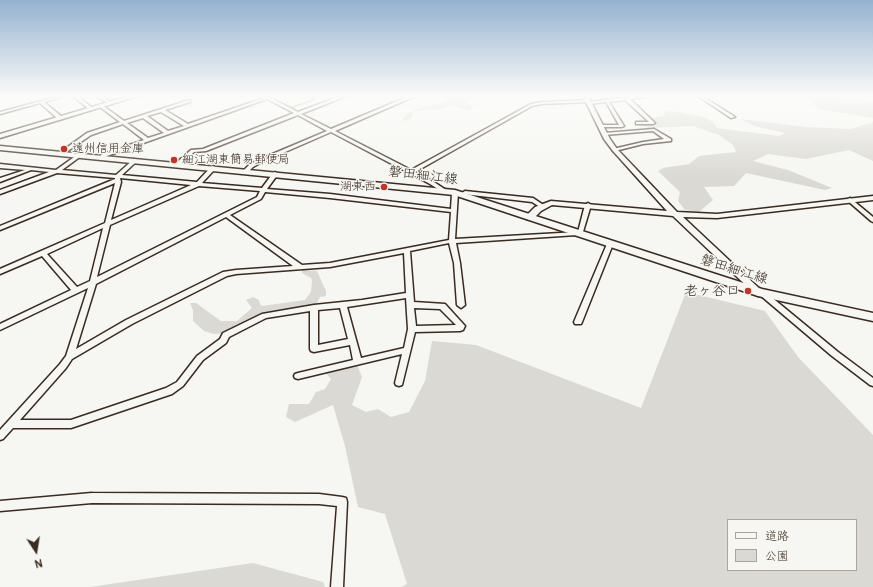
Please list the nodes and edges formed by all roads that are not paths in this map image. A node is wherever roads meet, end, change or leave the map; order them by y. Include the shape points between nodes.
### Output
1 (42, 123) edge
2 (118, 123) edge
3 (124, 123) edge
4 (154, 123) edge
5 (183, 123) edge
6 (194, 123) edge
7 (272, 123) edge
8 (318, 123) edge
9 (347, 123) edge
10 (499, 123) edge
11 (620, 123) edge
12 (187, 126) junction
13 (600, 126) joint
14 (331, 130) junction
15 (168, 133) junction
16 (604, 134) junction
17 (0, 136) edge
18 (147, 140) junction
19 (0, 148) edge
20 (615, 150) junction
21 (60, 154) junction
22 (79, 156) junction
23 (100, 158) junction
24 (134, 161) junction
25 (177, 165) junction
26 (0, 166) edge
27 (213, 168) junction
28 (31, 169) junction
29 (57, 171) junction
30 (246, 171) junction
31 (412, 172) junction
32 (275, 174) junction
33 (118, 178) junction
34 (0, 180) edge
35 (198, 184) junction
36 (263, 190) junction
37 (444, 191) junction
38 (0, 192) edge
39 (460, 193) junction
40 (873, 198) edge
41 (850, 200) junction
42 (588, 205) junction
43 (542, 206) junction
44 (454, 212) junction
45 (675, 214) junction
46 (226, 215) junction
47 (530, 217) junction
48 (873, 220) edge
49 (107, 225) junction
50 (0, 228) edge
51 (578, 233) junction
52 (452, 241) junction
53 (610, 244) junction
54 (407, 251) junction
55 (43, 253) junction
56 (300, 267) junction
57 (0, 272) edge
58 (92, 283) junction
59 (76, 291) junction
60 (761, 293) junction
61 (410, 295) junction
62 (343, 305) junction
63 (410, 305) junction
64 (461, 305) dead end
65 (314, 308) junction
66 (873, 317) edge
67 (578, 322) dead end
68 (0, 327) edge
69 (412, 329) junction
70 (352, 341) junction
71 (407, 350) junction
72 (69, 357) junction
73 (358, 362) junction
74 (298, 376) dead end
75 (399, 383) dead end
76 (873, 383) edge
77 (11, 424) junction
78 (0, 436) edge
79 (0, 506) edge
80 (338, 587) edge

1 - 17 main road
2 - 21 street via 88,134
3 - 18 street
4 - 15 street
5 - 12 street
6 - 12 street
7 - 25 street via 204,150 193,150
8 - 14 street
9 - 14 street
10 - 31 street
11 - 13 street via 622,126
12 - 15 street
13 - 16 street
14 - 30 street via 258,162
14 - 31 street
15 - 18 street
16 - 20 street
16 - 20 street via 654,130 669,140
18 - 23 street
19 - 21 main road, 磐田細江線
20 - 45 street
21 - 22 main road, 磐田細江線
22 - 23 main road, 磐田細江線
22 - 29 street
23 - 24 main road, 磐田細江線
24 - 25 main road, 磐田細江線
24 - 33 street
25 - 27 main road, 磐田細江線
26 - 28 street
27 - 30 main road, 磐田細江線
27 - 35 street
28 - 29 street
28 - 34 street
29 - 33 street
29 - 38 street
30 - 32 main road, 磐田細江線
31 - 37 street
32 - 36 street
32 - 37 main road, 磐田細江線
33 - 35 street
33 - 49 street
33 - 50 street
35 - 36 street
35 - 49 street
36 - 44 street
36 - 46 street via 259,198
37 - 39 main road, 磐田細江線
39 - 43 street via 533,200
39 - 44 street
39 - 47 main road, 磐田細江線
40 - 41 street
41 - 45 street via 716,216
41 - 48 street
42 - 43 street via 550,203
42 - 45 street
42 - 51 street
43 - 47 street
44 - 52 street
45 - 60 street
46 - 56 street
46 - 58 street
47 - 51 main road, 磐田細江線
49 - 55 street
49 - 58 street
51 - 52 street
51 - 53 main road, 磐田細江線
52 - 54 street
52 - 64 street
53 - 60 main road, 磐田細江線
53 - 67 street
54 - 56 street via 330,265
54 - 61 street
55 - 57 street
55 - 59 street
56 - 72 street via 225,274 129,322
58 - 59 street
58 - 72 street
59 - 68 street
60 - 66 main road, 磐田細江線
60 - 76 street
61 - 62 street
61 - 63 street
62 - 65 street
62 - 70 street
63 - 69 street
63 - 69 street via 442,306 461,326
65 - 70 street via 314,349
65 - 77 street via 265,316 226,335 223,341 200,358 180,384 169,391 70,424
69 - 71 street
70 - 73 street
71 - 73 street
71 - 75 street
72 - 77 street
73 - 74 street
77 - 78 street
79 - 80 street via 92,498 319,499 342,502

